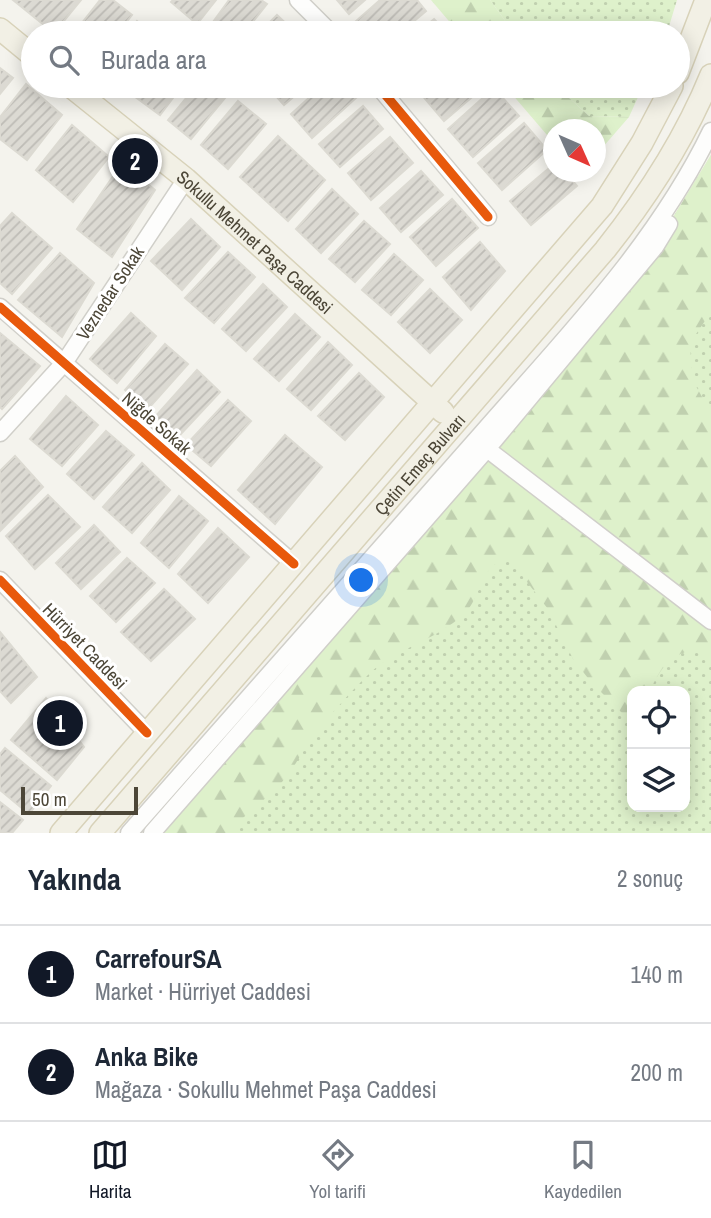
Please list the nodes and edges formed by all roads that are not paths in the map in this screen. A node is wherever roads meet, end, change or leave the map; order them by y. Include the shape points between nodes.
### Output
1 (298, 0) edge
2 (706, 0) edge
3 (319, 21) edge
4 (0, 29) edge
5 (690, 42) edge
6 (21, 46) edge
7 (711, 75) edge
8 (86, 98) edge
9 (388, 98) edge
10 (666, 98) edge
11 (711, 131) edge
12 (711, 155) edge
13 (186, 179) junction
14 (488, 217) dead end
15 (0, 307) edge
16 (64, 363) junction
17 (434, 404) junction
18 (455, 423) junction
19 (0, 433) edge
20 (487, 449) junction
21 (294, 564) junction
22 (2, 587) edge
23 (711, 621) edge
24 (147, 733) junction
25 (61, 833) edge
26 (100, 833) edge
27 (129, 833) edge
28 (152, 833) edge

1 - 3 street
2 - 5 main road
4 - 6 main road
7 - 18 main road, Çetin Emeç Bulvarı via 680,142 640,206
8 - 13 main road, Sokullu Mehmet Paşa Caddesi
9 - 14 street
10 - 17 main road, Çetin Emeç Bulvarı via 602,206
11 - 27 street via 650,234 562,342
12 - 20 street via 655,247
13 - 16 street, Veznedar Sokak
13 - 17 main road, Sokullu Mehmet Paşa Caddesi
15 - 16 street, Niğde Sokak
16 - 19 street, Veznedar Sokak
16 - 21 street, Niğde Sokak
17 - 18 main road, Sokullu Mehmet Paşa Caddesi
17 - 21 main road, Çetin Emeç Bulvarı
18 - 26 main road, Çetin Emeç Bulvarı
20 - 23 street
20 - 28 street
21 - 24 main road, Çetin Emeç Bulvarı
22 - 24 street, Hürriyet Caddesi
24 - 25 main road, Çetin Emeç Bulvarı

